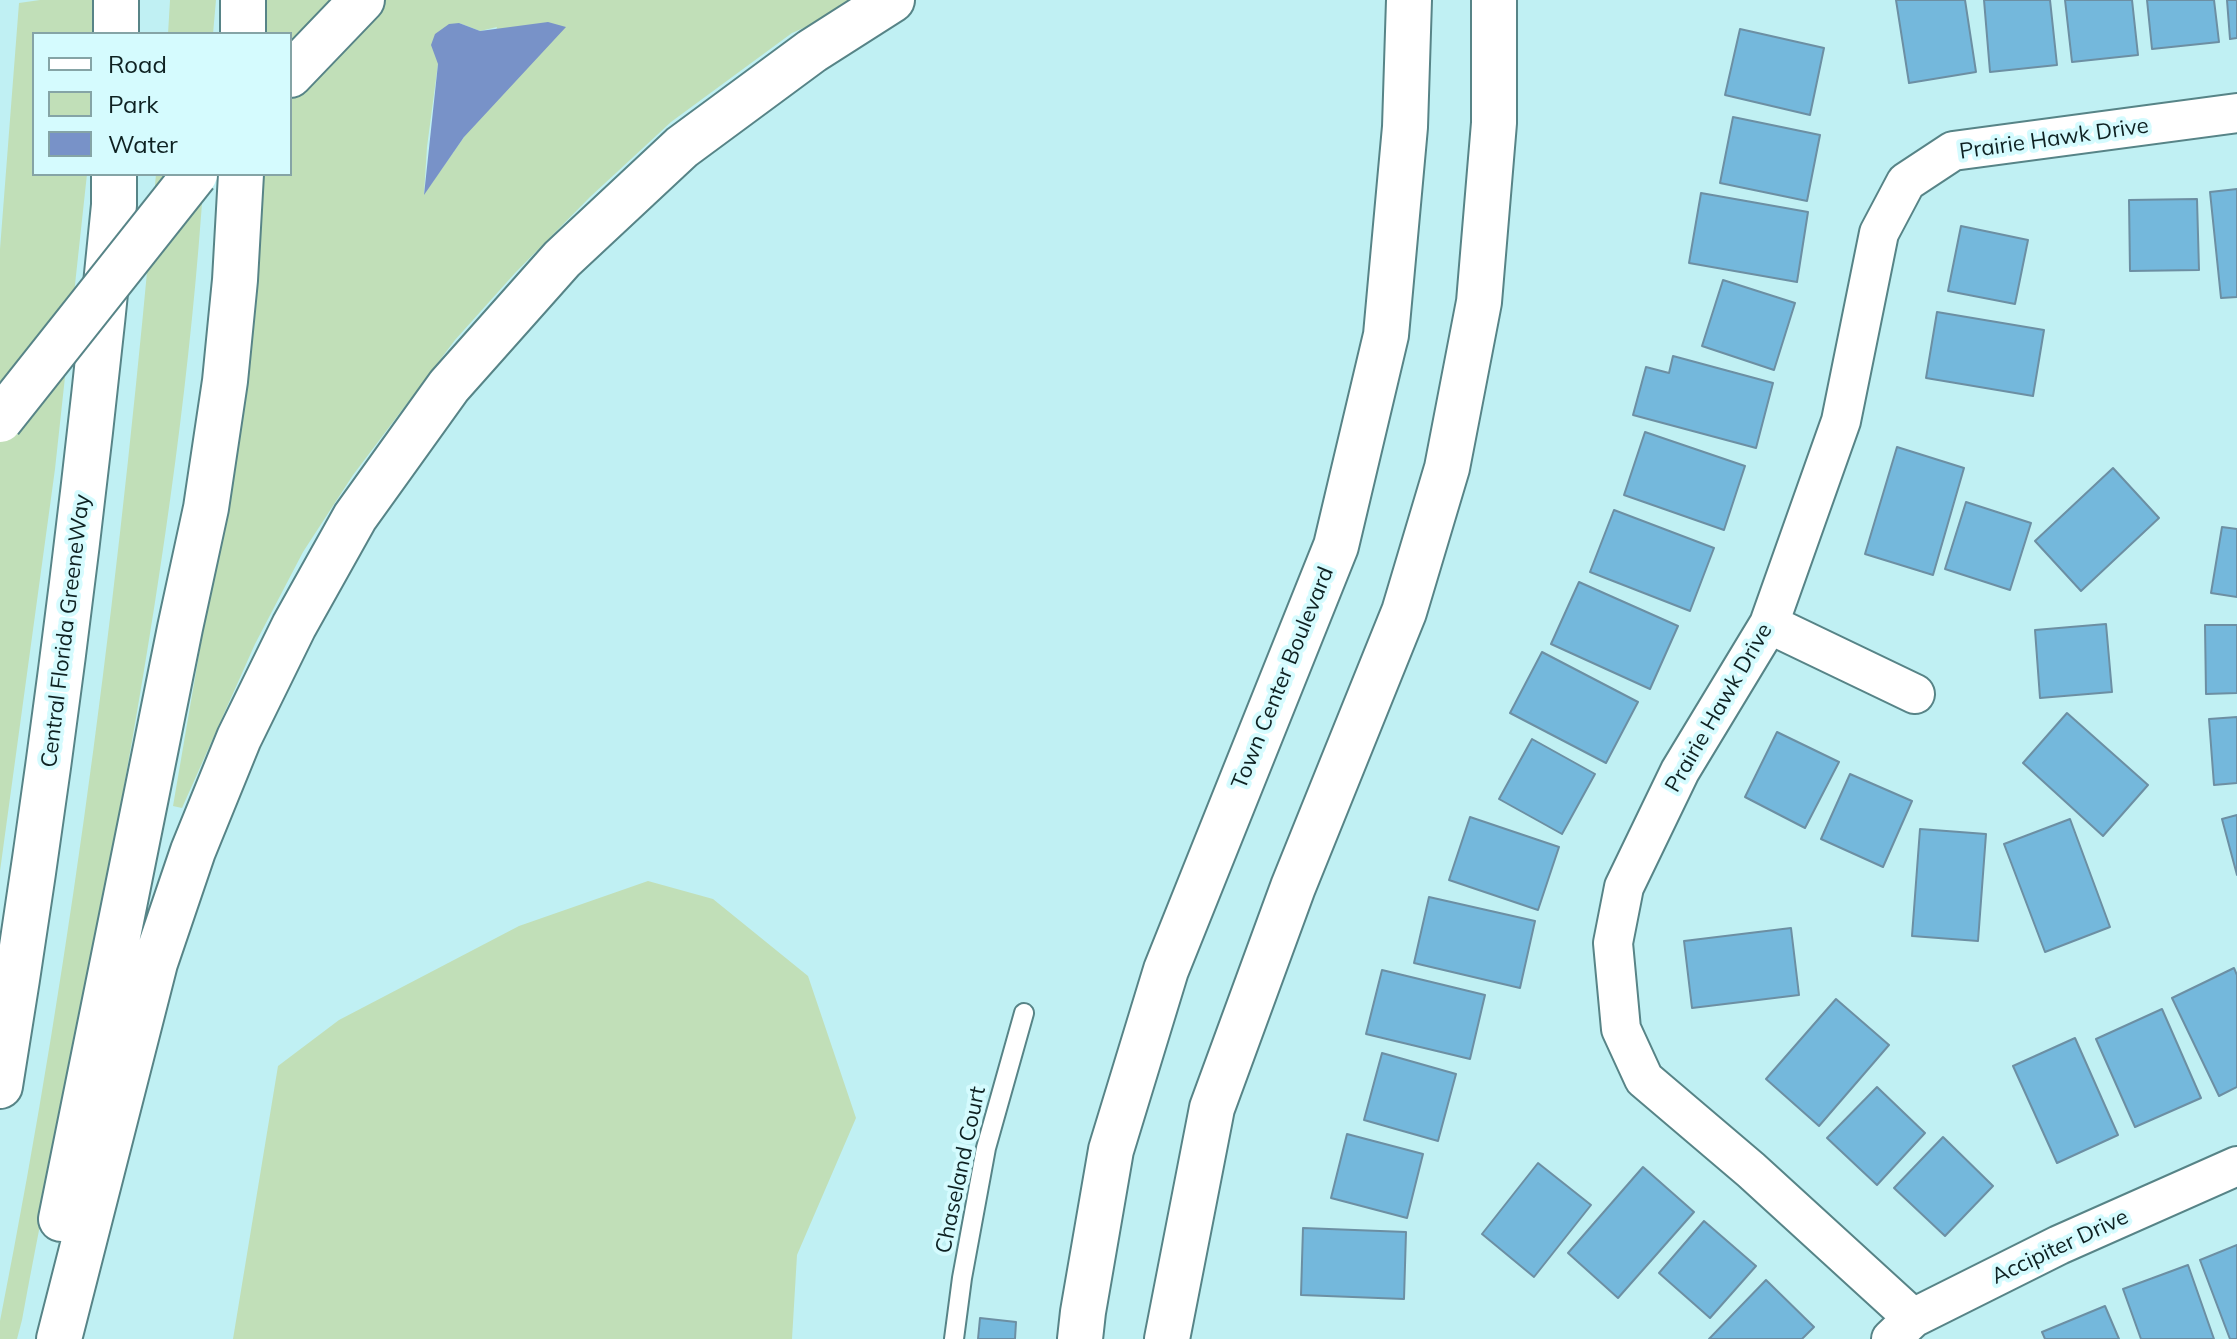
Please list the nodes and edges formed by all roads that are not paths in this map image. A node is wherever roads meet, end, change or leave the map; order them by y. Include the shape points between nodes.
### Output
1 (116, 0) edge
2 (243, 0) edge
3 (362, 0) edge
4 (892, 0) edge
5 (1409, 0) edge
6 (1494, 0) edge
7 (116, 32) edge
8 (243, 32) edge
9 (292, 73) edge
10 (2237, 113) edge
11 (114, 176) edge
12 (193, 176) edge
13 (241, 176) edge
14 (0, 420) edge
15 (1769, 624) junction
16 (1915, 694) dead end
17 (1024, 1013) dead end
18 (0, 1086) edge
19 (2237, 1166) edge
20 (1902, 1329) edge
21 (36, 1339) edge
22 (59, 1339) edge
23 (954, 1339) edge
24 (1080, 1339) edge
25 (1167, 1339) edge

1 - 7 main road
2 - 8 main road
3 - 9 main road
4 - 22 main road via 812,51 682,147 562,259 449,386 355,517 239,738 193,851 155,963
5 - 24 main road, Town Center Boulevard via 1405,127 1386,335 1336,546 1166,970 1111,1150
6 - 25 main road via 1494,123 1479,302 1447,468 1404,612 1293,887 1212,1108
10 - 15 street, Prairie Hawk Drive via 1953,151 1906,182 1879,233 1841,421
11 - 18 main road, Central Florida GreeneWay via 72,599
12 - 14 main road, bridge
13 - 21 main road via 225,381 206,508
15 - 16 street
15 - 20 street, Prairie Hawk Drive via 1680,771 1624,887 1613,943 1621,1029 1644,1079 1751,1170
17 - 23 lane, Chaseland Court via 986,1148
19 - 20 street, Accipiter Drive via 2059,1245

